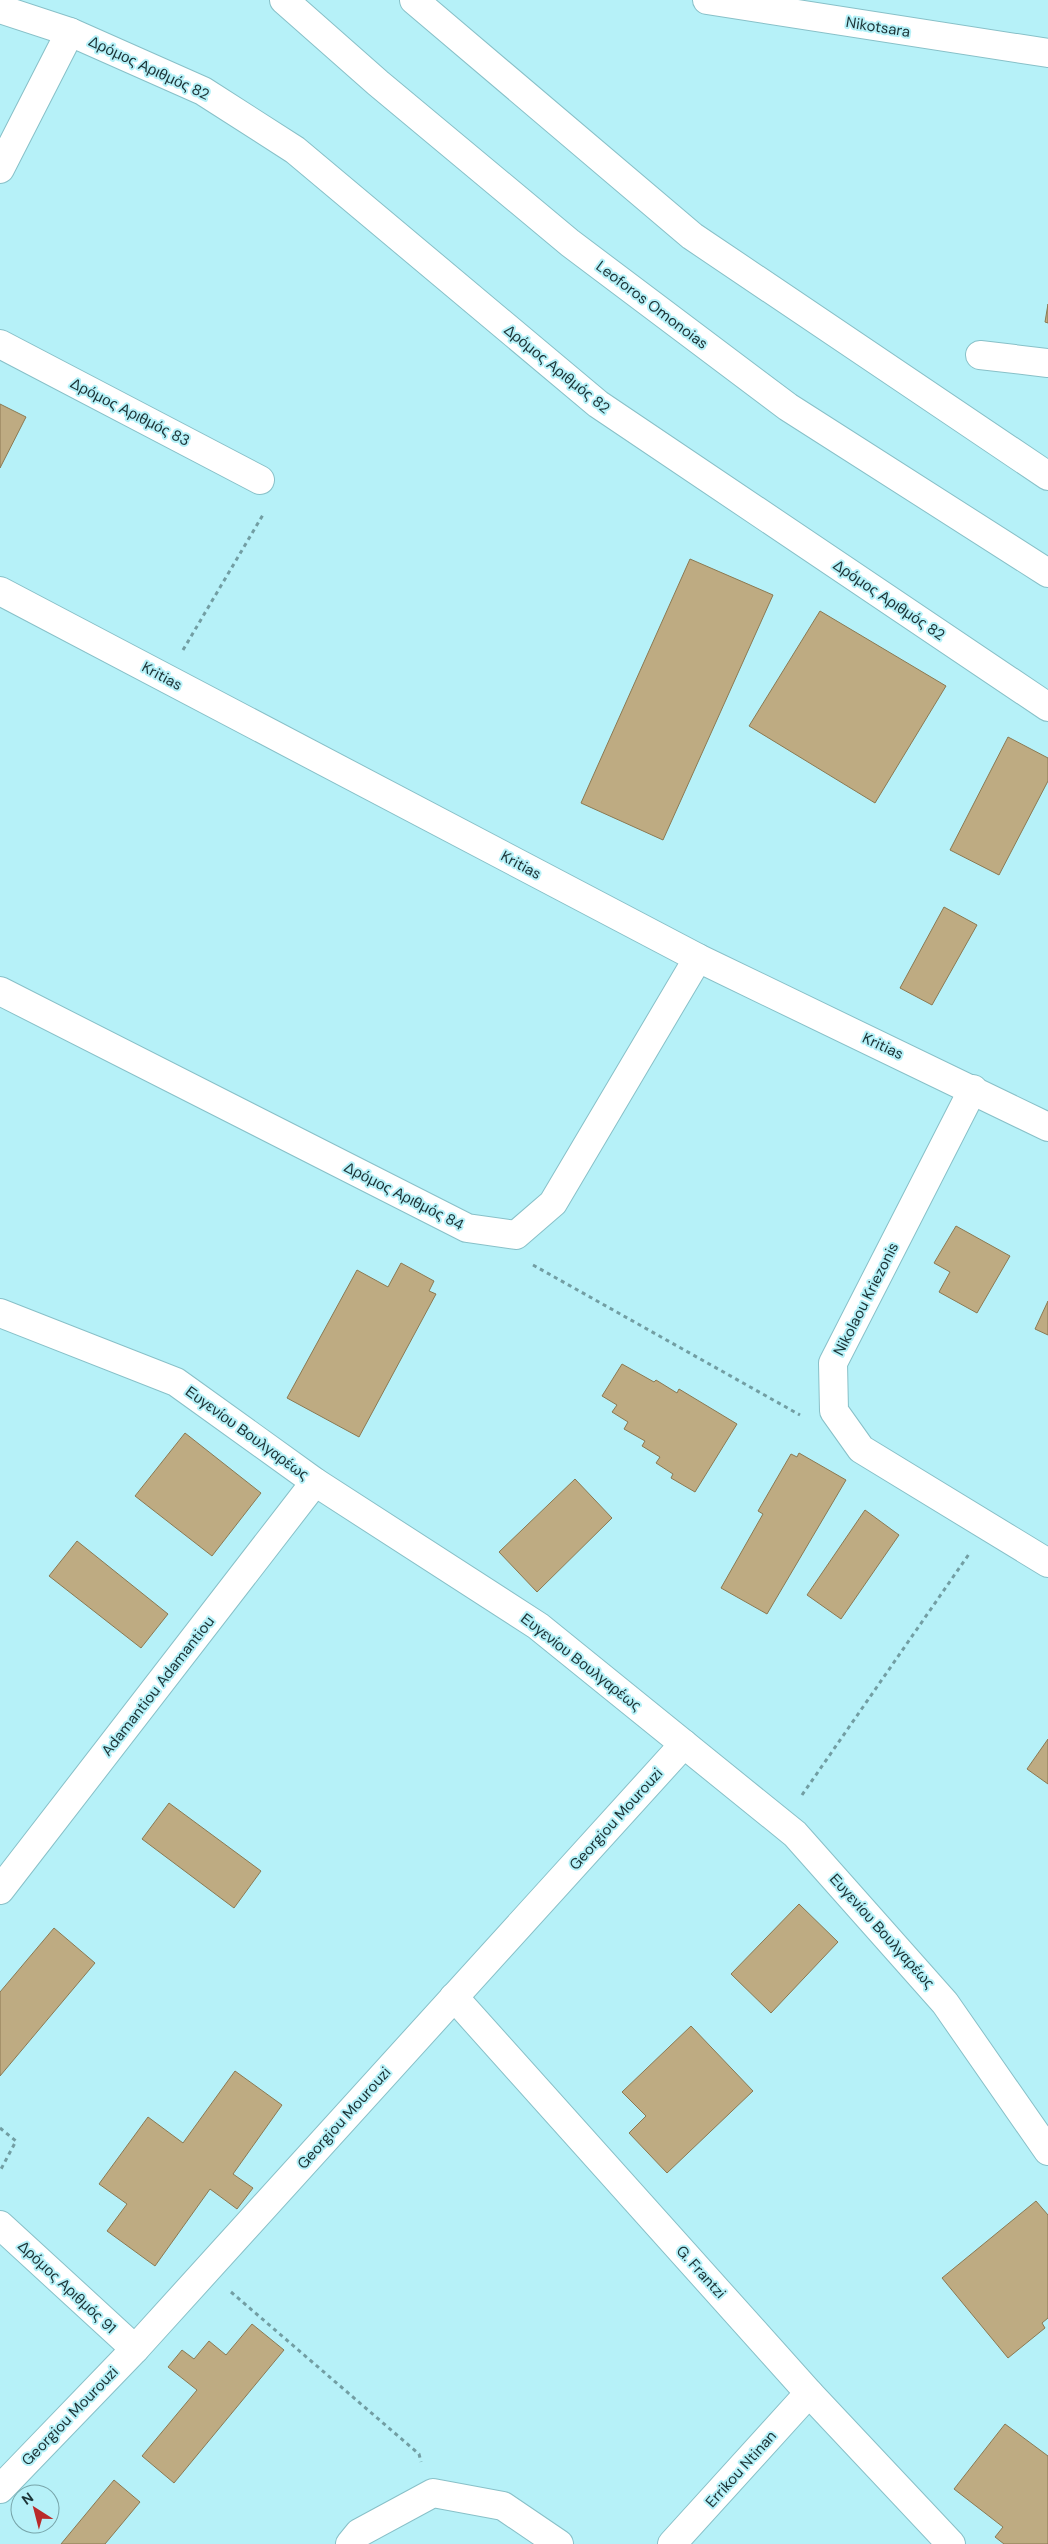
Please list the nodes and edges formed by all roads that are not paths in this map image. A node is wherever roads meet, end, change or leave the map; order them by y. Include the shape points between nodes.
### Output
1 (284, 0) edge
2 (414, 0) edge
3 (707, 0) edge
4 (0, 9) edge
5 (70, 32) junction
6 (1048, 53) edge
7 (0, 170) edge
8 (0, 344) edge
9 (980, 355) dead end
10 (1048, 363) edge
11 (1048, 476) edge
12 (260, 480) road end
13 (1048, 574) edge
14 (0, 591) edge
15 (1048, 707) edge
16 (698, 958) junction
17 (0, 991) edge
18 (973, 1089) junction
19 (1048, 1127) edge
20 (0, 1314) edge
21 (315, 1482) junction
22 (1048, 1563) edge
23 (684, 1744) junction
24 (0, 1890) edge
25 (454, 1997) junction
26 (1048, 2151) edge
27 (0, 2225) edge
28 (135, 2349) junction
29 (809, 2393) junction
30 (0, 2489) edge
31 (350, 2544) edge
32 (560, 2544) edge
33 (672, 2544) edge
34 (951, 2544) edge

1 - 13 street, Leoforos Omonoias via 378,83 578,249 788,407
2 - 11 street via 692,236
3 - 6 street, Nikotsara
4 - 5 street, Δρόμος Αριθμός 82
5 - 7 street
5 - 15 street, Δρόμος Αριθμός 82 via 203,91 295,150 598,404
8 - 12 street, Δρόμος Αριθμός 83
9 - 10 street
14 - 16 street, Kritias
16 - 17 street, Δρόμος Αριθμός 84 via 553,1203 516,1235 467,1228
16 - 18 street, Kritias
18 - 19 street, Kritias
18 - 22 street, Nikolaou Kriezonis via 833,1364 834,1411 861,1449
20 - 21 street, Ευγενίου Βουλγαρέως via 176,1382
21 - 23 street, Ευγενίου Βουλγαρέως via 538,1626
21 - 24 street, Adamantiou Adamantiou
23 - 25 street, Georgiou Mourouzi
23 - 26 street, Ευγενίου Βουλγαρέως via 795,1834 945,2003
25 - 28 street, Georgiou Mourouzi
25 - 29 street, G. Frantzi
27 - 28 street, Δρόμος Αριθμός 91
28 - 30 street, Georgiou Mourouzi
29 - 33 street, Errikou Ntinan
29 - 34 street, G. Frantzi
31 - 32 street via 359,2533 433,2493 503,2506

